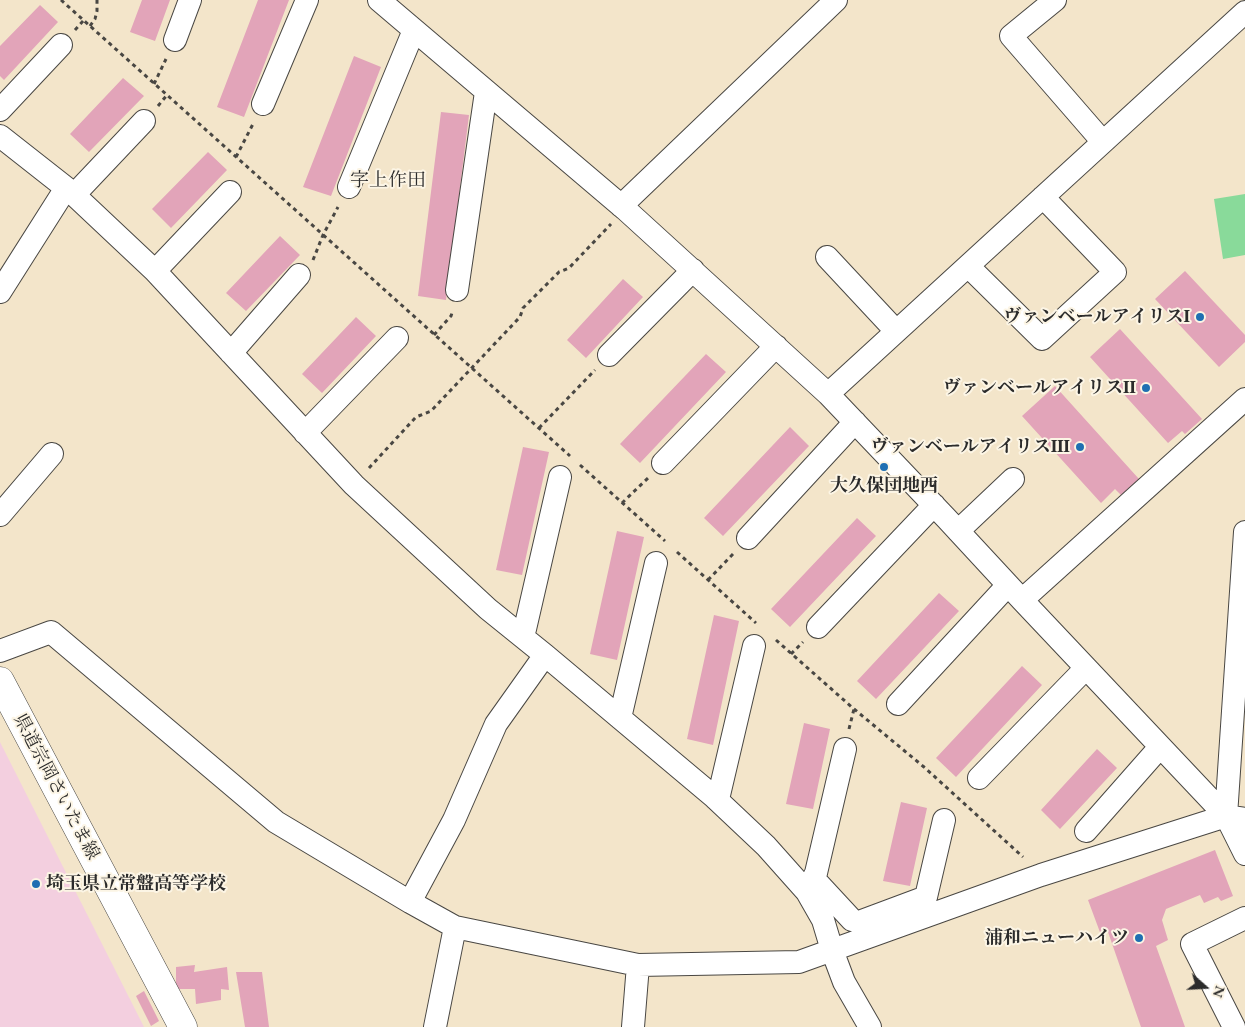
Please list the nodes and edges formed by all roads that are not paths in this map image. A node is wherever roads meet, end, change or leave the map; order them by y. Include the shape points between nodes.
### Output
1 (190, 0) edge
2 (307, 0) edge
3 (379, 0) edge
4 (836, 0) edge
5 (1055, 0) edge
6 (1237, 0) edge
7 (1245, 10) edge
8 (414, 30) junction
9 (175, 40) dead end
10 (61, 45) dead end
11 (486, 92) junction
12 (263, 104) road end
13 (0, 110) edge
14 (144, 121) dead end
15 (0, 136) edge
16 (1103, 142) junction
17 (349, 187) road end
18 (70, 191) junction
19 (230, 192) dead end
20 (1043, 196) junction
21 (623, 207) junction
22 (827, 256) dead end
23 (968, 266) junction
24 (693, 270) junction
25 (155, 271) junction
26 (299, 275) dead end
27 (457, 290) road end
28 (0, 292) edge
29 (896, 331) junction
30 (397, 338) dead end
31 (776, 346) junction
32 (231, 353) junction
33 (609, 355) road end
34 (828, 394) junction
35 (1245, 399) edge
36 (855, 422) junction
37 (305, 433) junction
38 (52, 454) dead end
39 (663, 463) road end
40 (560, 477) dead end
41 (1013, 479) dead end
42 (934, 505) junction
43 (0, 515) edge
44 (958, 531) junction
45 (1245, 532) edge
46 (748, 538) road end
47 (656, 563) dead end
48 (1244, 574) edge
49 (1015, 592) junction
50 (818, 627) dead end
51 (521, 635) junction
52 (762, 636) road end
53 (0, 651) edge
54 (545, 655) junction
55 (1086, 668) junction
56 (0, 681) edge
57 (898, 704) dead end
58 (620, 718) junction
59 (1160, 747) junction
60 (845, 749) dead end
61 (979, 778) dead end
62 (716, 799) junction
63 (1235, 818) edge
64 (944, 820) road end
65 (1086, 831) dead end
66 (1245, 854) edge
67 (810, 885) junction
68 (410, 902) junction
69 (1245, 918) edge
70 (455, 927) junction
71 (832, 950) junction
72 (638, 965) junction
73 (183, 1027) edge
74 (435, 1027) edge
75 (633, 1027) edge
76 (870, 1027) edge
77 (1234, 1027) edge

1 - 9 street
2 - 12 street
3 - 8 street
4 - 21 street
5 - 16 street via 1011,36
6 - 7 street
7 - 16 street
8 - 11 street
8 - 17 street
10 - 13 street
11 - 21 street
11 - 27 street
14 - 18 street
15 - 18 street
16 - 20 street
18 - 25 street
18 - 28 street
19 - 25 street
20 - 23 street
20 - 23 street via 1115,272 1042,339
21 - 24 street
22 - 29 street
23 - 29 street
24 - 31 street
24 - 33 street
25 - 32 street
26 - 32 street
29 - 34 street
30 - 37 street
31 - 34 street
31 - 39 street
32 - 37 street
34 - 36 street
35 - 49 street
36 - 42 street
36 - 46 street
37 - 51 street via 354,485 488,609
38 - 43 street
40 - 51 street
41 - 44 street
42 - 44 street
42 - 50 street
44 - 49 street
45 - 48 street
47 - 58 street
48 - 63 street
49 - 55 street
49 - 57 street
51 - 54 street
52 - 62 street
53 - 68 street via 51,632 276,822
54 - 58 street
54 - 68 street via 496,724 454,820
55 - 59 street
55 - 61 street
56 - 73 main road, 県道宗岡さいたま線
58 - 62 street
59 - 63 street
59 - 65 street
60 - 67 street via 816,873
62 - 67 street
63 - 66 street
63 - 71 street via 1041,875
64 - 67 street via 926,897 859,922 852,920
67 - 71 street
68 - 70 street
69 - 77 street via 1192,944
70 - 72 street
70 - 74 street
71 - 72 street via 799,962
71 - 76 street via 844,982
72 - 75 street

